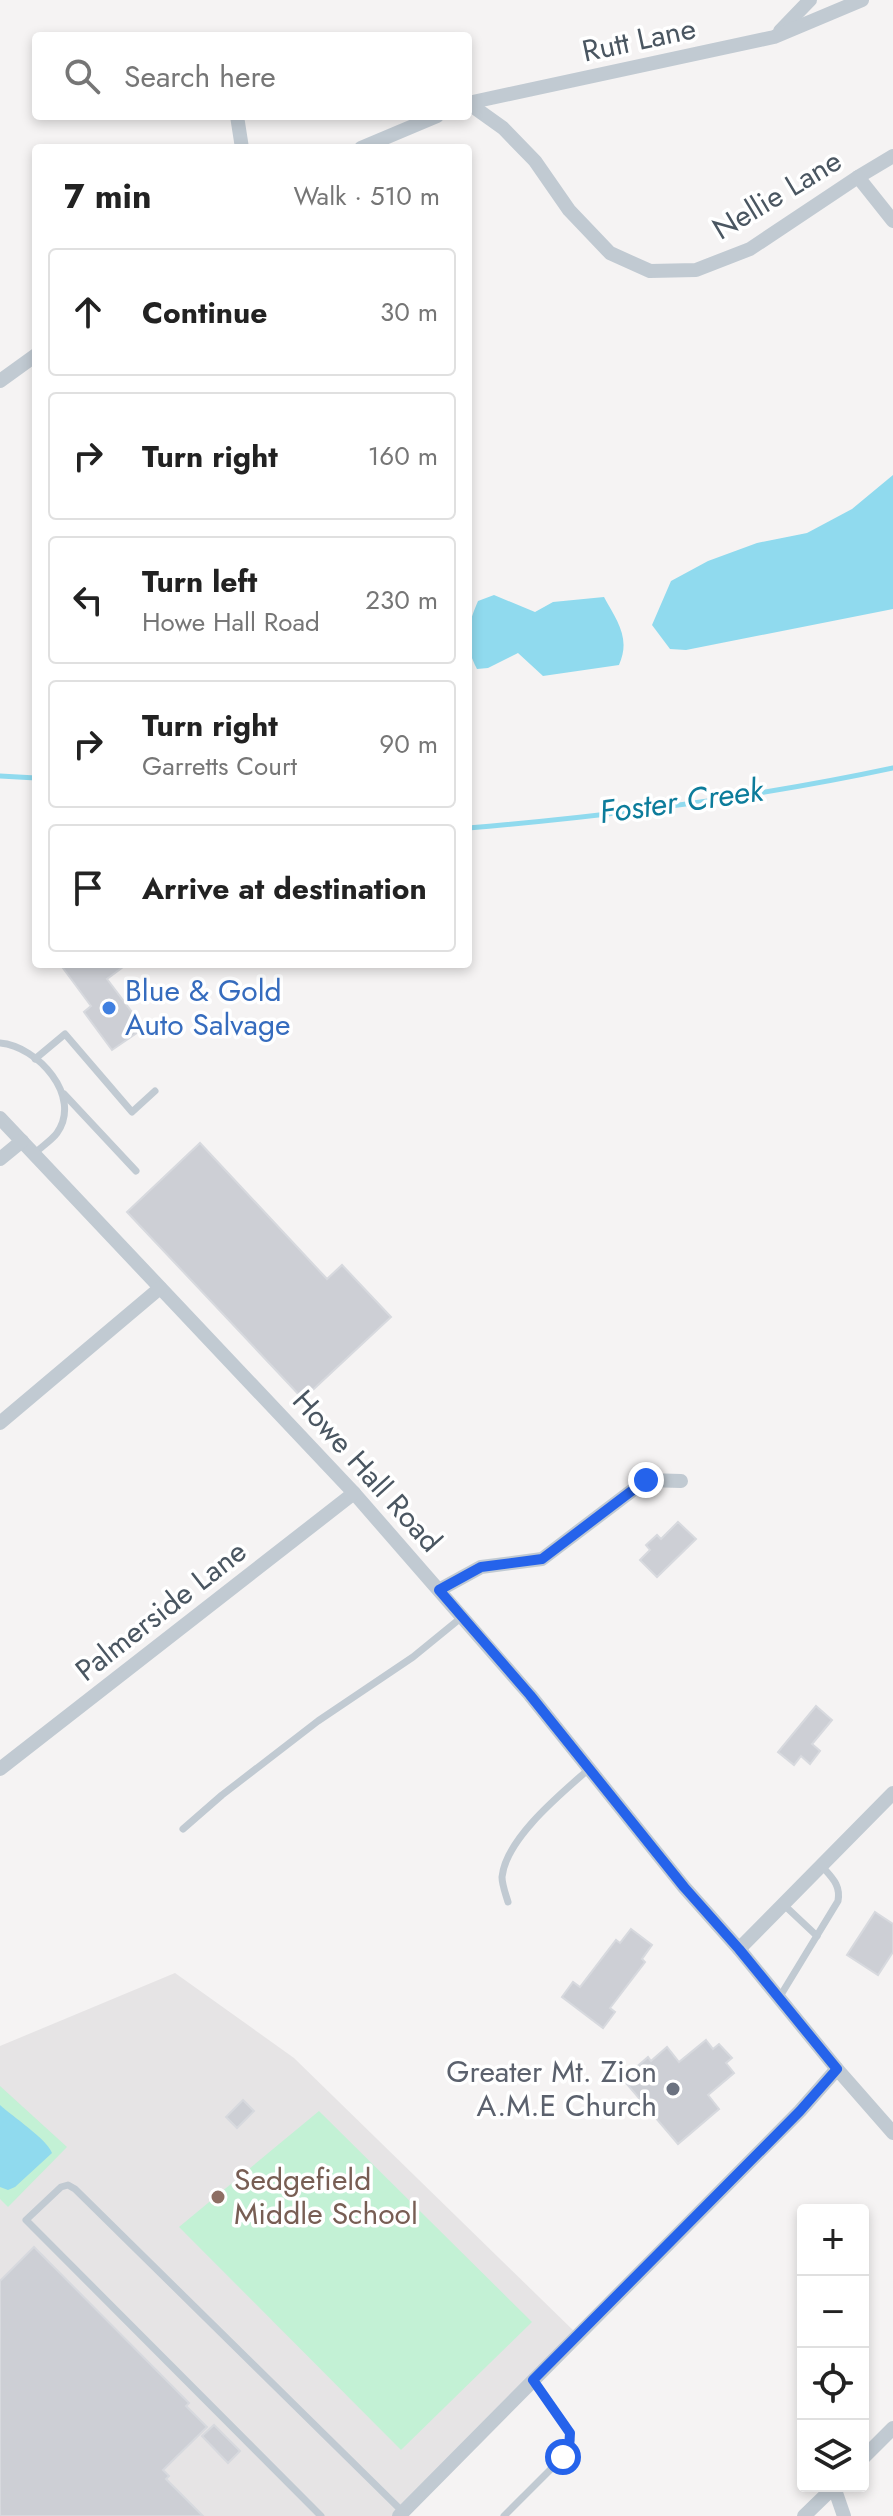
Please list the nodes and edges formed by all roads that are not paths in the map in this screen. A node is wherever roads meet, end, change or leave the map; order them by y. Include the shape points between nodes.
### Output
1 (810, 0) edge
2 (862, 0) edge
3 (774, 37) junction
4 (472, 102) edge
5 (472, 106) edge
6 (238, 120) edge
7 (428, 120) edge
8 (241, 144) edge
9 (370, 144) edge
10 (893, 156) edge
11 (858, 177) junction
12 (893, 221) edge
13 (32, 358) edge
14 (0, 381) edge
15 (0, 1043) edge
16 (35, 1059) junction
17 (155, 1091) dead end
18 (64, 1094) junction
19 (0, 1118) edge
20 (22, 1141) junction
21 (34, 1154) junction
22 (0, 1159) edge
23 (136, 1171) dead end
24 (160, 1288) junction
25 (0, 1423) edge
26 (681, 1481) dead end
27 (354, 1493) junction
28 (439, 1590) junction
29 (462, 1617) junction
30 (0, 1769) edge
31 (589, 1769) junction
32 (893, 1793) edge
33 (183, 1829) dead end
34 (821, 1865) junction
35 (508, 1902) dead end
36 (783, 1904) junction
37 (817, 1936) junction
38 (739, 1949) junction
39 (779, 1998) junction
40 (837, 2069) junction
41 (893, 2133) edge
42 (533, 2380) junction
43 (893, 2428) edge
44 (869, 2452) edge
45 (829, 2492) edge
46 (837, 2492) edge
47 (401, 2514) edge
48 (321, 2516) edge
49 (504, 2516) edge
50 (804, 2516) edge
51 (844, 2516) edge

1 - 3 street
2 - 3 street, Rutt Lane
3 - 4 street, Rutt Lane
5 - 11 street, Nellie Lane via 535,161 569,210 610,253 650,271 696,270 750,249
6 - 8 street
7 - 9 street
10 - 11 street, Nellie Lane
11 - 12 street
13 - 14 street
15 - 16 lane via 23,1048
16 - 17 lane via 65,1034 132,1112
16 - 18 lane
18 - 21 lane via 58,1132
18 - 23 lane
19 - 20 street, Howe Hall Road
20 - 21 street, Howe Hall Road
20 - 22 street
21 - 24 street, Howe Hall Road
24 - 25 street
24 - 27 street, Howe Hall Road
26 - 28 street via 646,1480 542,1559 481,1567
27 - 28 street, Howe Hall Road
27 - 30 street, Palmerside Lane
28 - 29 street, Howe Hall Road
29 - 31 street, Howe Hall Road
29 - 33 lane via 318,1721
31 - 35 lane via 537,1816 511,1853 502,1878
31 - 38 street, Howe Hall Road
32 - 34 street
34 - 36 street
34 - 37 lane via 840,1891
36 - 37 lane
36 - 38 street
37 - 39 lane
38 - 39 street, Howe Hall Road
39 - 40 street, Howe Hall Road
40 - 41 street, Howe Hall Road
40 - 42 street
42 - 47 street
42 - 49 lane via 571,2440 563,2457
43 - 44 street
45 - 50 street
46 - 51 street
47 - 48 lane via 75,2189 61,2187 26,2220

